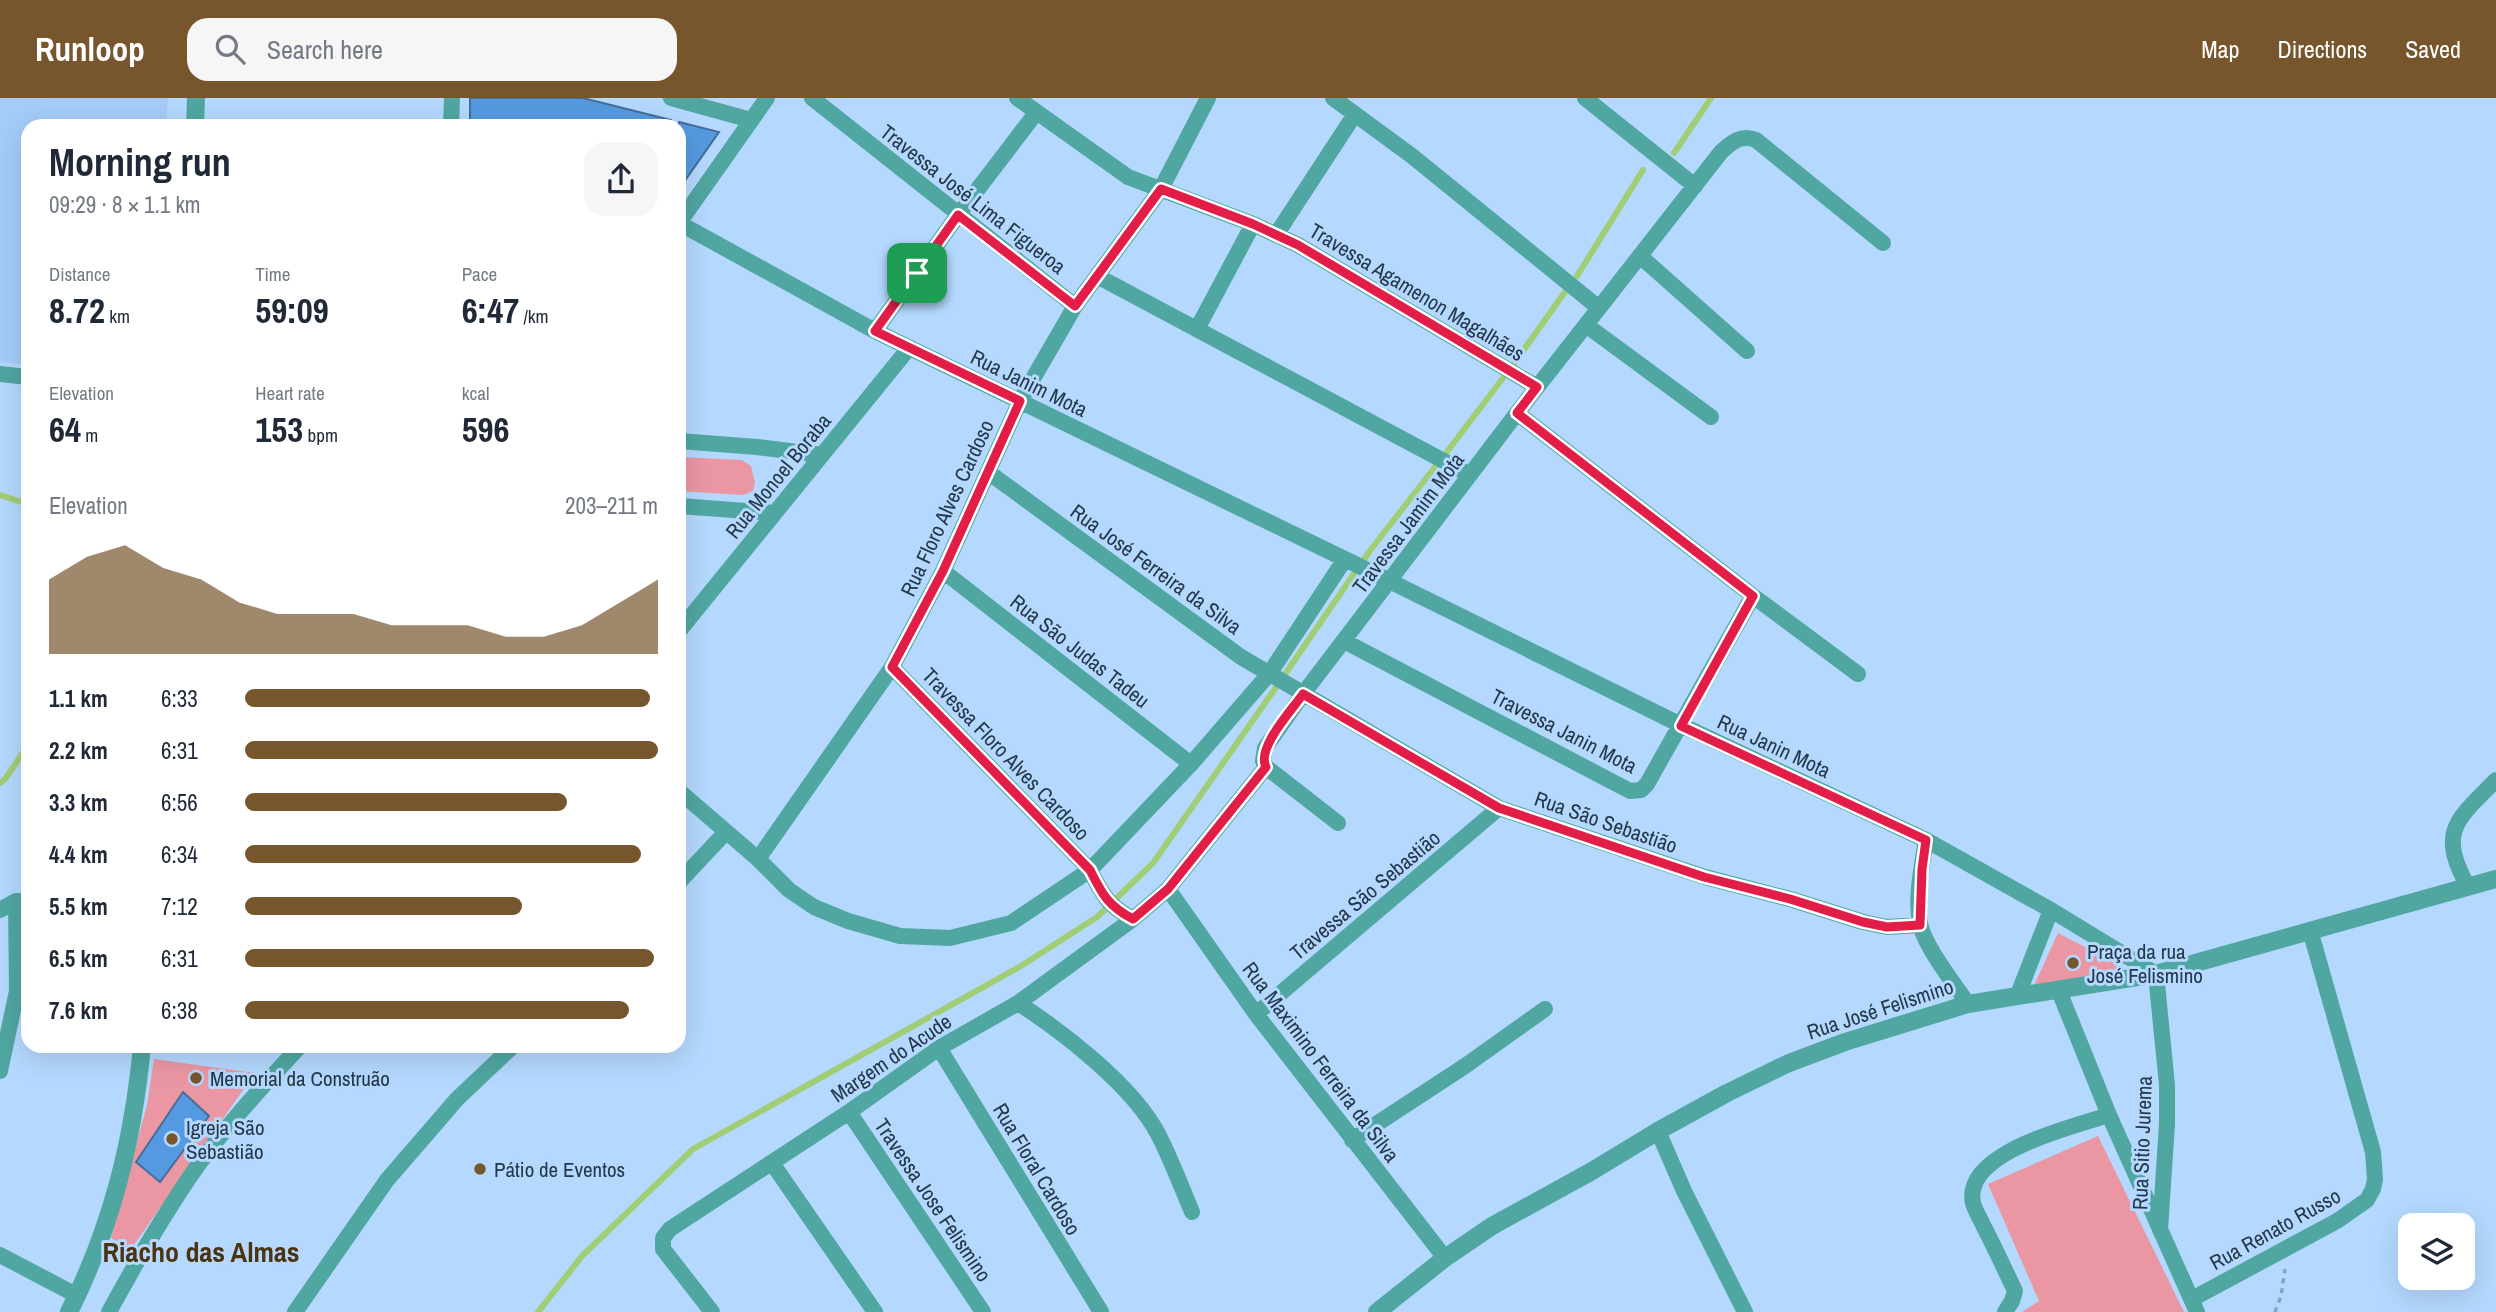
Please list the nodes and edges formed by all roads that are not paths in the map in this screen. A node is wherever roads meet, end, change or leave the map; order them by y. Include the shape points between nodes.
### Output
1 (196, 98) edge
2 (452, 98) edge
3 (671, 98) edge
4 (767, 98) edge
5 (812, 98) edge
6 (1017, 98) edge
7 (1208, 98) edge
8 (1334, 98) edge
9 (1585, 98) edge
10 (1036, 113) junction
11 (1355, 114) junction
12 (194, 119) edge
13 (451, 119) edge
14 (751, 120) junction
15 (1695, 186) junction
16 (1161, 189) junction
17 (686, 213) edge
18 (958, 215) junction
19 (1253, 224) junction
20 (686, 227) edge
21 (1276, 235) junction
22 (1883, 243) dead end
23 (1640, 256) junction
24 (1097, 276) junction
25 (1075, 306) junction
26 (1600, 307) junction
27 (1586, 325) junction
28 (1197, 329) junction
29 (875, 331) junction
30 (909, 348) junction
31 (1747, 351) dead end
32 (0, 374) edge
33 (21, 376) edge
34 (1537, 387) junction
35 (1020, 401) junction
36 (1517, 413) junction
37 (1711, 417) dead end
38 (686, 442) edge
39 (822, 455) junction
40 (988, 472) junction
41 (1470, 475) junction
42 (686, 507) edge
43 (774, 513) junction
44 (1355, 564) junction
45 (943, 571) junction
46 (1390, 583) junction
47 (1753, 596) junction
48 (686, 622) edge
49 (1344, 641) junction
50 (892, 667) junction
51 (1269, 674) junction
52 (1858, 674) dead end
53 (1303, 694) junction
54 (1681, 726) junction
55 (1191, 764) junction
56 (1266, 767) junction
57 (2496, 780) edge
58 (686, 797) edge
59 (1499, 808) junction
60 (1338, 823) dead end
61 (725, 833) junction
62 (1926, 840) junction
63 (758, 859) junction
64 (1090, 870) junction
65 (686, 875) edge
66 (2496, 879) edge
67 (2469, 887) junction
68 (1168, 889) junction
69 (21, 901) edge
70 (0, 910) edge
71 (2051, 911) junction
72 (1125, 915) junction
73 (21, 919) edge
74 (1920, 925) junction
75 (2310, 930) junction
76 (2156, 974) junction
77 (2059, 991) junction
78 (2017, 997) junction
79 (1018, 1003) junction
80 (1968, 1004) junction
81 (1545, 1009) dead end
82 (1256, 1014) junction
83 (939, 1048) junction
84 (141, 1053) edge
85 (294, 1053) edge
86 (506, 1053) edge
87 (0, 1071) edge
88 (849, 1112) junction
89 (2109, 1115) junction
90 (1658, 1131) junction
91 (1352, 1140) junction
92 (772, 1163) junction
93 (1192, 1212) dead end
94 (2160, 1230) junction
95 (0, 1255) edge
96 (1445, 1258) junction
97 (78, 1296) junction
98 (2194, 1306) edge
99 (69, 1312) edge
100 (109, 1312) edge
101 (295, 1312) edge
102 (712, 1312) edge
103 (875, 1312) edge
104 (983, 1312) edge
105 (1101, 1312) edge
106 (1377, 1312) edge
107 (1745, 1312) edge
108 (2005, 1312) edge

1 - 12 street
2 - 13 street
3 - 14 street
4 - 14 street
5 - 18 street, Travessa José Lima Figueroa
6 - 10 street, Travessa Agamenon Magalhães
7 - 16 street, Rua Floro Alves Cardoso
8 - 11 street
9 - 15 street
10 - 16 street, Travessa Agamenon Magalhães via 1128,177
10 - 18 street
11 - 21 street
11 - 26 street
14 - 17 street
15 - 22 street, Travessa Jamim Mota via 1721,152 1746,136
15 - 23 street, Travessa Jamim Mota
16 - 19 street, Travessa Agamenon Magalhães
16 - 24 street, Rua Floro Alves Cardoso
18 - 25 street, Travessa José Lima Figueroa
18 - 29 street
19 - 21 street, Travessa Agamenon Magalhães
19 - 28 street
20 - 29 street, Rua Janim Mota
21 - 34 street, Travessa Agamenon Magalhães
23 - 26 street, Travessa Jamim Mota
23 - 31 street
24 - 25 street, Rua Floro Alves Cardoso
24 - 28 street
25 - 35 street, Rua Floro Alves Cardoso
26 - 27 street, Travessa Jamim Mota
27 - 34 street, Travessa Jamim Mota
27 - 37 street
28 - 41 street
29 - 30 street, Rua Janim Mota
30 - 35 street, Rua Janim Mota
30 - 39 street, Rua Monoel Boraba
32 - 33 street
34 - 36 street, Travessa Jamim Mota
35 - 40 street, Rua Floro Alves Cardoso
35 - 44 street, Rua Janim Mota
36 - 41 street, Travessa Jamim Mota
36 - 47 street
38 - 39 street
39 - 43 street, Rua Monoel Boraba
40 - 45 street, Rua Floro Alves Cardoso
40 - 51 street, Rua José Ferreira da Silva
41 - 46 street, Travessa Jamim Mota
42 - 43 street
43 - 48 street, Rua Monoel Boraba
44 - 46 street, Rua Janin Mota
44 - 51 street
45 - 50 street, Rua Floro Alves Cardoso
45 - 55 street, Rua São Judas Tadeu
46 - 49 street, Travessa Jamim Mota
46 - 54 street, Rua Janin Mota
47 - 52 street
47 - 54 street, Travessa Janin Mota
49 - 53 street, Travessa Jamim Mota
49 - 54 street, Travessa Janin Mota via 1630,790 1641,790 1647,784
50 - 63 street, Rua Floro Alves Cardoso
50 - 64 street, Travessa Floro Alves Cardoso
51 - 53 street, Rua José Ferreira da Silva
51 - 55 street
53 - 56 street, Travessa Jamim Mota via 1265,747
53 - 59 street, Rua São Sebastião
54 - 62 street, Rua Janin Mota
55 - 64 street
56 - 60 street
56 - 68 street
57 - 67 street via 2461,818 2452,836 2454,857
58 - 61 street
59 - 74 street, Rua São Sebastião via 1704,877 1863,922 1887,927
59 - 82 street, Travessa São Sebastião
61 - 63 street
61 - 65 street
62 - 71 street, Rua Janin Mota
62 - 74 street
63 - 64 street via 814,907 900,936 950,939 1010,923
64 - 72 street, Travessa Floro Alves Cardoso via 1103,897
66 - 67 street, Rua José Felismino
67 - 75 street, Rua José Felismino
68 - 72 street, Margem do Acude
68 - 82 street, Rua Maximino Ferreira da Silva
69 - 70 street
71 - 76 street, Rua Janin Mota
71 - 78 street
72 - 79 street, Margem do Acude
73 - 87 street via 17,991
74 - 80 street via 1945,973
75 - 76 street, Rua José Felismino
75 - 98 street, Rua Renato Russo via 2373,1152 2373,1189 2357,1208
76 - 77 street, Rua José Felismino
76 - 94 street, Rua Sitio Jurema via 2167,1098
77 - 78 street, Rua José Felismino
77 - 89 street, Rua Renato Russo
78 - 80 street, Rua José Felismino
79 - 83 street, Margem do Acude
79 - 93 street via 1058,1029 1132,1097 1157,1132
80 - 90 street, Rua José Felismino via 1789,1063
81 - 91 street
82 - 91 street, Rua Maximino Ferreira da Silva
83 - 88 street, Margem do Acude
83 - 105 street, Rua Floral Cardoso
84 - 97 street via 125,1161
85 - 100 street via 190,1177
86 - 101 street via 457,1099 387,1180
88 - 92 street, Margem do Acude
88 - 104 street, Travessa Jose Felismino
89 - 94 street, Rua Renato Russo
89 - 108 street via 1998,1156 1976,1182 1973,1202 2015,1291
90 - 96 street, Rua José Felismino
90 - 107 street
91 - 96 street, Rua Maximino Ferreira da Silva
92 - 102 street, Margem do Acude via 663,1238 663,1249
92 - 103 street
94 - 98 street, Rua Renato Russo
95 - 97 street
96 - 106 street, Rua José Felismino
97 - 99 street

